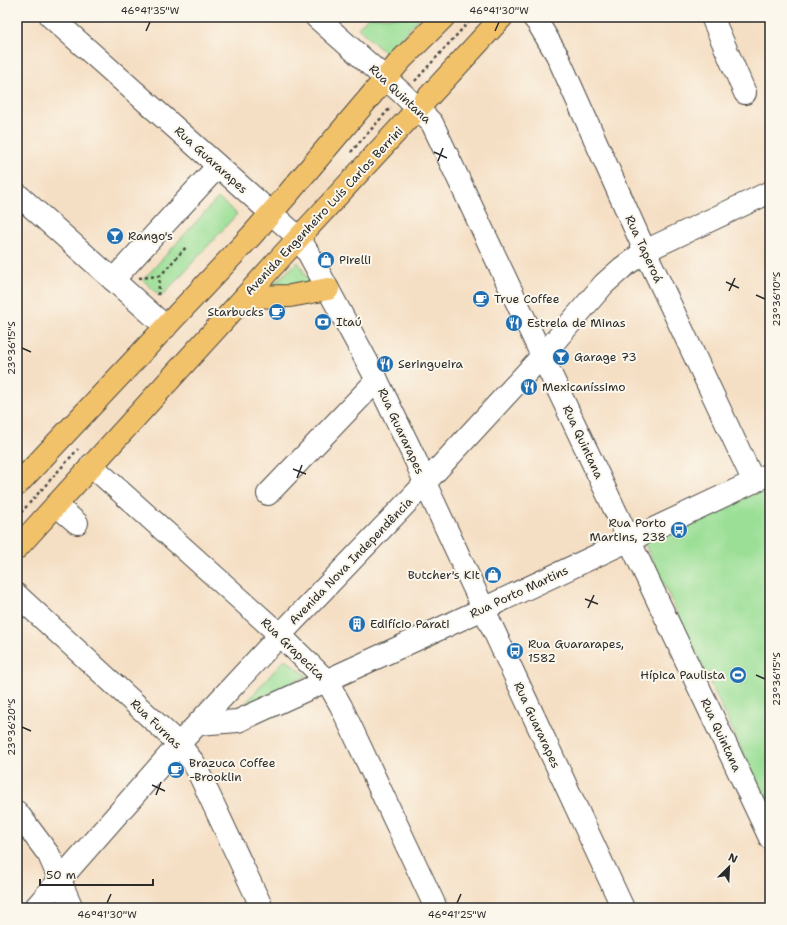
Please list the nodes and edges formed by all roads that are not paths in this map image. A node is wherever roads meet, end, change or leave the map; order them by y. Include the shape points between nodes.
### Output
1 (51, 17) edge
2 (444, 17) edge
3 (502, 17) edge
4 (533, 17) edge
5 (712, 17) edge
6 (330, 22) edge
7 (386, 78) junction
8 (745, 93) dead end
9 (419, 109) junction
10 (218, 166) junction
11 (770, 192) edge
12 (17, 194) edge
13 (272, 213) junction
14 (299, 238) junction
15 (645, 251) junction
16 (113, 280) junction
17 (328, 289) junction
18 (245, 297) junction
19 (166, 327) junction
20 (542, 356) junction
21 (377, 380) junction
22 (91, 465) junction
23 (762, 478) edge
24 (424, 483) junction
25 (17, 485) edge
26 (268, 494) dead end
27 (56, 505) junction
28 (77, 523) dead end
29 (630, 540) junction
30 (17, 548) edge
31 (17, 595) edge
32 (483, 609) junction
33 (280, 635) junction
34 (327, 681) junction
35 (198, 724) junction
36 (179, 744) junction
37 (17, 812) edge
38 (770, 838) edge
39 (60, 881) junction
40 (35, 908) edge
41 (72, 908) edge
42 (262, 908) edge
43 (436, 908) edge
44 (623, 908) edge

1 - 10 street, Rua Guararapes
2 - 7 main road
3 - 9 main road, Avenida Engenheiro Luís Carlos Berrini
4 - 15 street, Rua Taperoá via 557,55
5 - 8 street
6 - 7 street, Rua Quintana
7 - 9 street, Rua Quintana
7 - 13 main road
9 - 14 main road, Avenida Engenheiro Luís Carlos Berrini
9 - 20 street, Rua Quintana via 432,123
10 - 13 street, Rua Guararapes
10 - 16 street
11 - 15 street, Avenida Nova Independência
12 - 16 street
13 - 14 street, Rua Guararapes
13 - 19 main road
14 - 17 street, Rua Guararapes
14 - 18 main road, Avenida Engenheiro Luís Carlos Berrini
15 - 20 street, Avenida Nova Independência via 604,284
15 - 23 street, Rua Taperoá
16 - 19 street
17 - 18 main road via 290,296
17 - 21 street, Rua Guararapes
18 - 22 main road, Avenida Engenheiro Luís Carlos Berrini
19 - 25 main road
20 - 24 street, Avenida Nova Independência
20 - 29 street, Rua Quintana
21 - 24 street, Rua Guararapes
21 - 26 street
22 - 27 main road, Avenida Engenheiro Luís Carlos Berrini
22 - 33 street, Rua Grapecica
23 - 29 street, Rua Porto Martins
24 - 32 street, Rua Guararapes
24 - 33 street, Avenida Nova Independência
27 - 28 street
27 - 30 main road, Avenida Engenheiro Luís Carlos Berrini
29 - 32 street, Rua Porto Martins
29 - 38 street, Rua Quintana
31 - 36 street, Rua Furnas
32 - 34 street, Rua Porto Martins
32 - 44 street, Rua Guararapes
33 - 34 street, Rua Grapecica
33 - 35 street, Avenida Nova Independência
34 - 35 street, Rua Porto Martins via 238,722
34 - 43 street, Rua Grapecica
35 - 36 street, Avenida Nova Independência
36 - 39 street, Avenida Nova Independência
36 - 42 street, Rua Furnas via 194,763
37 - 39 street via 49,855
39 - 40 street, Avenida Nova Independência
39 - 41 street

